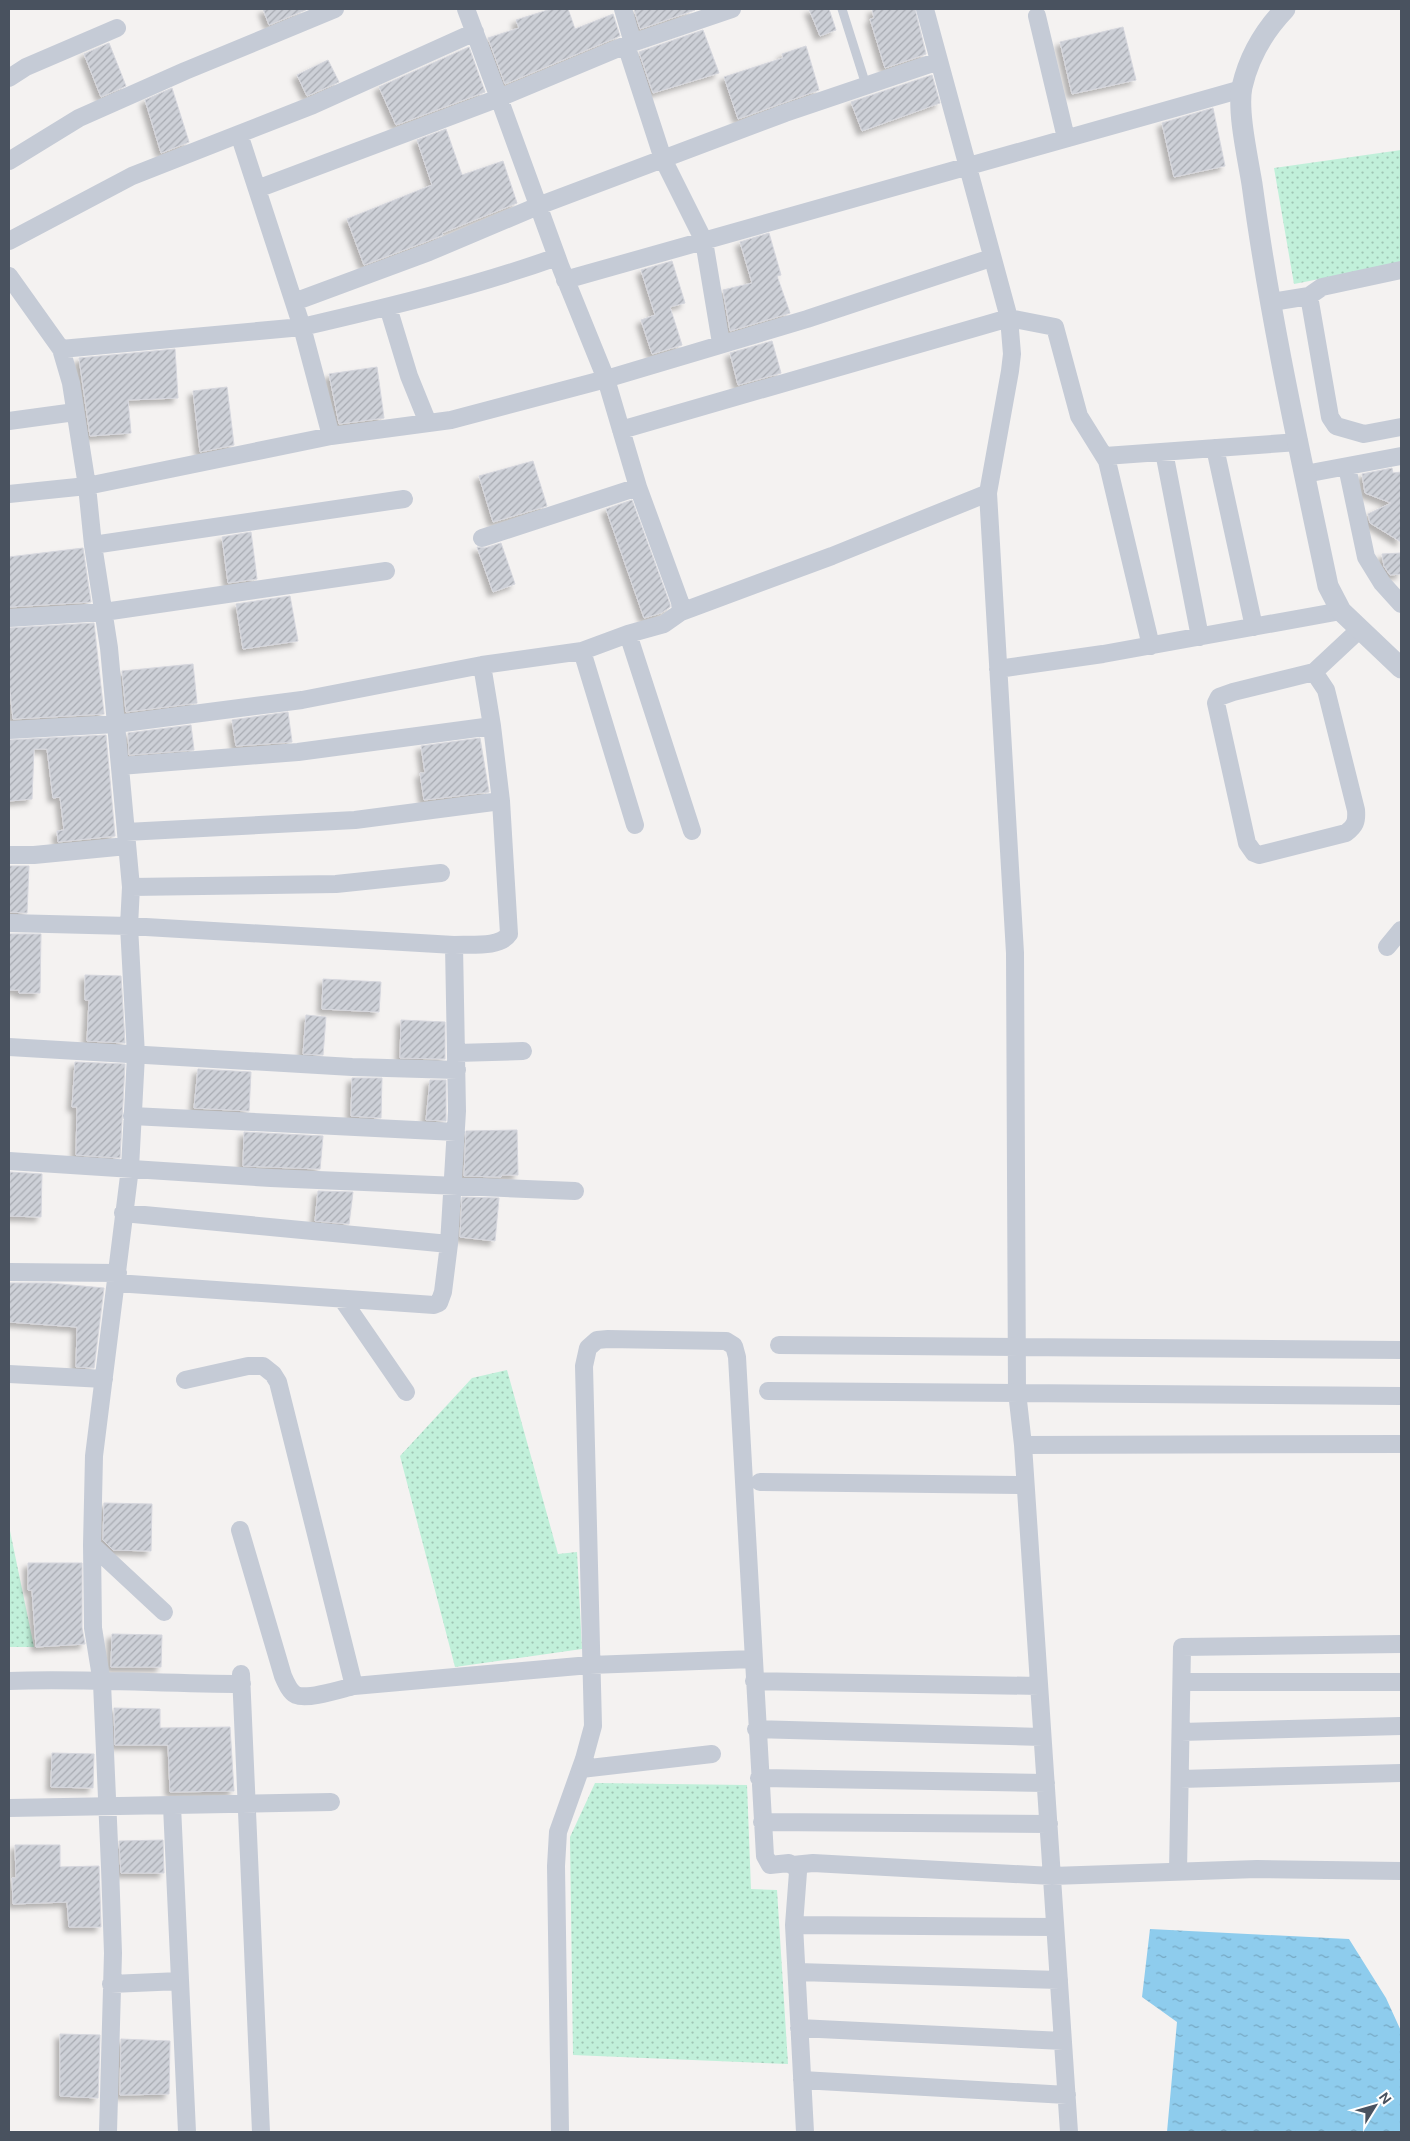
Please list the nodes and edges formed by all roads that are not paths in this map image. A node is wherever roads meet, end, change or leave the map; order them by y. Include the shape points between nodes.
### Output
1 (335, 9) edge
2 (466, 9) edge
3 (623, 9) edge
4 (732, 9) edge
5 (842, 9) edge
6 (925, 9) edge
7 (1286, 9) edge
8 (1037, 16) dead end
9 (117, 28) dead end
10 (475, 32) junction
11 (630, 44) junction
12 (939, 61) junction
13 (9, 78) edge
14 (866, 85) junction
15 (1242, 89) junction
16 (499, 98) junction
17 (239, 134) junction
18 (1066, 138) junction
19 (663, 159) junction
20 (9, 161) edge
21 (967, 166) junction
22 (257, 189) junction
23 (538, 206) junction
24 (9, 241) edge
25 (704, 242) junction
26 (557, 257) junction
27 (991, 258) junction
28 (1401, 270) edge
29 (9, 276) edge
30 (566, 280) junction
31 (1309, 296) junction
32 (294, 302) junction
33 (1272, 302) junction
34 (388, 307) junction
35 (1009, 318) junction
36 (302, 326) junction
37 (721, 343) junction
38 (61, 349) junction
39 (606, 379) junction
40 (75, 412) junction
41 (9, 421) edge
42 (428, 423) junction
43 (1401, 427) edge
44 (621, 430) junction
45 (332, 436) junction
46 (1299, 442) junction
47 (1214, 448) junction
48 (1164, 452) junction
49 (1105, 456) junction
50 (1401, 456) edge
51 (1347, 467) junction
52 (1305, 474) junction
53 (88, 486) junction
54 (638, 487) junction
55 (988, 492) junction
56 (9, 494) edge
57 (404, 499) dead end
58 (482, 538) dead end
59 (93, 545) junction
60 (386, 571) dead end
61 (1401, 604) edge
62 (1341, 611) junction
63 (104, 612) junction
64 (681, 612) junction
65 (9, 618) edge
66 (1254, 627) junction
67 (1359, 630) junction
68 (628, 634) junction
69 (1200, 636) junction
70 (1151, 646) junction
71 (582, 651) junction
72 (482, 665) junction
73 (1401, 668) edge
74 (998, 669) junction
75 (1314, 672) junction
76 (116, 724) junction
77 (492, 726) junction
78 (9, 730) edge
79 (120, 766) junction
80 (500, 800) junction
81 (635, 825) dead end
82 (692, 830) dead end
83 (127, 839) junction
84 (9, 855) edge
85 (441, 874) dead end
86 (131, 887) junction
87 (9, 923) edge
88 (129, 926) junction
89 (1401, 930) edge
90 (454, 945) junction
91 (1387, 947) dead end
92 (9, 1047) edge
93 (523, 1051) dead end
94 (136, 1055) junction
95 (457, 1061) junction
96 (132, 1116) junction
97 (456, 1132) junction
98 (9, 1161) edge
99 (130, 1168) junction
100 (453, 1187) junction
101 (575, 1191) dead end
102 (123, 1213) junction
103 (449, 1244) junction
104 (9, 1272) edge
105 (117, 1278) junction
106 (342, 1299) junction
107 (779, 1345) dead end
108 (1016, 1348) junction
109 (1401, 1350) edge
110 (9, 1374) edge
111 (104, 1378) junction
112 (185, 1380) dead end
113 (768, 1391) dead end
114 (406, 1392) dead end
115 (1017, 1392) junction
116 (1401, 1396) edge
117 (1401, 1444) edge
118 (1023, 1445) junction
119 (760, 1482) dead end
120 (1026, 1485) junction
121 (240, 1530) dead end
122 (92, 1545) junction
123 (164, 1612) dead end
124 (1401, 1644) edge
125 (752, 1659) junction
126 (590, 1665) junction
127 (9, 1681) edge
128 (754, 1681) junction
129 (1182, 1682) junction
130 (1401, 1682) edge
131 (102, 1683) junction
132 (354, 1686) junction
133 (1039, 1686) junction
134 (1401, 1726) edge
135 (756, 1729) junction
136 (1181, 1732) junction
137 (1042, 1737) junction
138 (712, 1754) dead end
139 (581, 1769) junction
140 (1401, 1773) edge
141 (759, 1778) junction
142 (1180, 1779) junction
143 (1046, 1783) junction
144 (331, 1802) dead end
145 (246, 1804) junction
146 (172, 1806) junction
147 (9, 1808) edge
148 (106, 1808) junction
149 (762, 1822) junction
150 (1049, 1824) junction
151 (793, 1864) junction
152 (1401, 1871) edge
153 (1178, 1872) junction
154 (1052, 1876) junction
155 (794, 1926) junction
156 (1055, 1927) junction
157 (798, 1972) junction
158 (1059, 1980) junction
159 (180, 1981) junction
160 (111, 1984) junction
161 (799, 2028) junction
162 (1063, 2041) junction
163 (802, 2080) junction
164 (1067, 2095) junction
165 (108, 2132) edge
166 (188, 2132) edge
167 (261, 2132) edge
168 (560, 2132) edge
169 (805, 2132) edge
170 (1069, 2132) edge

1 - 20 street via 79,118
2 - 10 street
3 - 11 street
4 - 11 street
5 - 14 lane
6 - 12 street
7 - 15 street via 1273,21 1252,53
8 - 18 street
9 - 13 street via 26,67
10 - 16 street
10 - 17 street via 313,105
11 - 16 street
11 - 19 street
12 - 14 street
12 - 21 street
14 - 19 street
15 - 18 street
15 - 33 street via 1260,241
16 - 22 street
16 - 23 street
17 - 22 street
17 - 24 street via 132,176
18 - 21 street
19 - 23 street
19 - 25 street
21 - 25 street
21 - 27 street
22 - 32 street
23 - 26 street
23 - 32 street via 429,252
25 - 30 street
25 - 37 street
26 - 30 street
26 - 34 street
27 - 35 street
27 - 37 street via 807,319
28 - 31 street via 1322,287
29 - 38 street
30 - 39 street
31 - 33 street
31 - 43 street via 1330,417 1336,426 1364,434
32 - 36 street
33 - 46 street
34 - 36 street
34 - 42 street via 409,376
35 - 44 street
35 - 49 street via 1055,327 1079,416
35 - 55 street via 1010,371
36 - 38 street
36 - 45 street
37 - 39 street
38 - 40 street
39 - 42 street via 451,420
39 - 44 street
40 - 41 street
40 - 53 street
42 - 45 street
44 - 54 street
45 - 53 street
46 - 47 street
46 - 52 street
47 - 48 street
47 - 66 street
48 - 49 street
48 - 69 street
49 - 70 street
50 - 51 street
51 - 52 street
51 - 61 street via 1366,557 1377,577
52 - 62 street via 1328,586
53 - 56 street
53 - 59 street
54 - 58 street
54 - 64 street
55 - 64 street via 832,556
55 - 74 street
57 - 59 street
59 - 63 street
60 - 63 street
62 - 66 street
62 - 67 street
63 - 65 street
63 - 76 street
64 - 68 street via 664,624
66 - 69 street
67 - 73 street
67 - 75 street
68 - 71 street
68 - 82 street
69 - 70 street
70 - 74 street
71 - 72 street
71 - 81 street
72 - 76 street via 302,700
72 - 77 street
74 - 108 street via 1015,953
75 - 75 street via 1326,690 1357,821 1354,828 1346,833 1259,855 1247,843 1216,703 1219,697 1232,692
76 - 78 street
76 - 79 street
77 - 79 street via 298,752
77 - 80 street
79 - 83 street
80 - 83 street via 355,820
80 - 90 street via 509,934 506,940 497,942
83 - 84 street via 34,855
83 - 86 street
85 - 86 street via 336,884
86 - 88 street
87 - 88 street
88 - 90 street
88 - 94 street
89 - 91 street
90 - 95 street
92 - 94 street
93 - 95 street
94 - 95 street via 352,1067
94 - 96 street
95 - 97 street
96 - 97 street
96 - 99 street
97 - 100 street
98 - 99 street
99 - 100 street
99 - 102 street
100 - 101 street
100 - 103 street
102 - 103 street
102 - 105 street
103 - 106 street via 439,1303
104 - 105 street
105 - 106 street
105 - 111 street
106 - 114 street
107 - 108 street
108 - 109 street
108 - 115 street
110 - 111 street
111 - 122 street via 94,1456
112 - 132 street via 248,1366 263,1366 278,1382
113 - 115 street
115 - 116 street
115 - 118 street
117 - 118 street
118 - 120 street
119 - 120 street
120 - 133 street
121 - 132 street via 282,1676 288,1687 304,1697
122 - 123 street
122 - 131 street via 93,1628
124 - 129 street via 1182,1647
125 - 126 street
125 - 126 street via 734,1346 726,1341 608,1339 597,1340 588,1348 584,1366
125 - 128 street
126 - 132 street
126 - 139 street via 593,1726
127 - 131 street
128 - 133 street
128 - 135 street
129 - 130 street
129 - 136 street
131 - 145 street via 241,1679
131 - 148 street
133 - 137 street
134 - 136 street
135 - 137 street
135 - 141 street
136 - 142 street
137 - 143 street
138 - 139 street
139 - 168 street via 557,1840
140 - 142 street
141 - 143 street
141 - 149 street
142 - 153 street
143 - 150 street
144 - 145 street
145 - 146 street
145 - 167 street
146 - 148 street
146 - 159 street
147 - 148 street
148 - 160 street via 113,1953
149 - 150 street
149 - 151 street via 767,1862 775,1866
150 - 154 street
151 - 154 street
151 - 155 street via 798,1872
152 - 153 street
153 - 154 street
154 - 156 street
155 - 156 street
155 - 157 street
156 - 158 street
157 - 158 street
157 - 161 street
158 - 162 street
159 - 160 street
159 - 166 street
160 - 165 street
161 - 162 street
161 - 163 street
162 - 164 street
163 - 164 street
163 - 169 street
164 - 170 street

